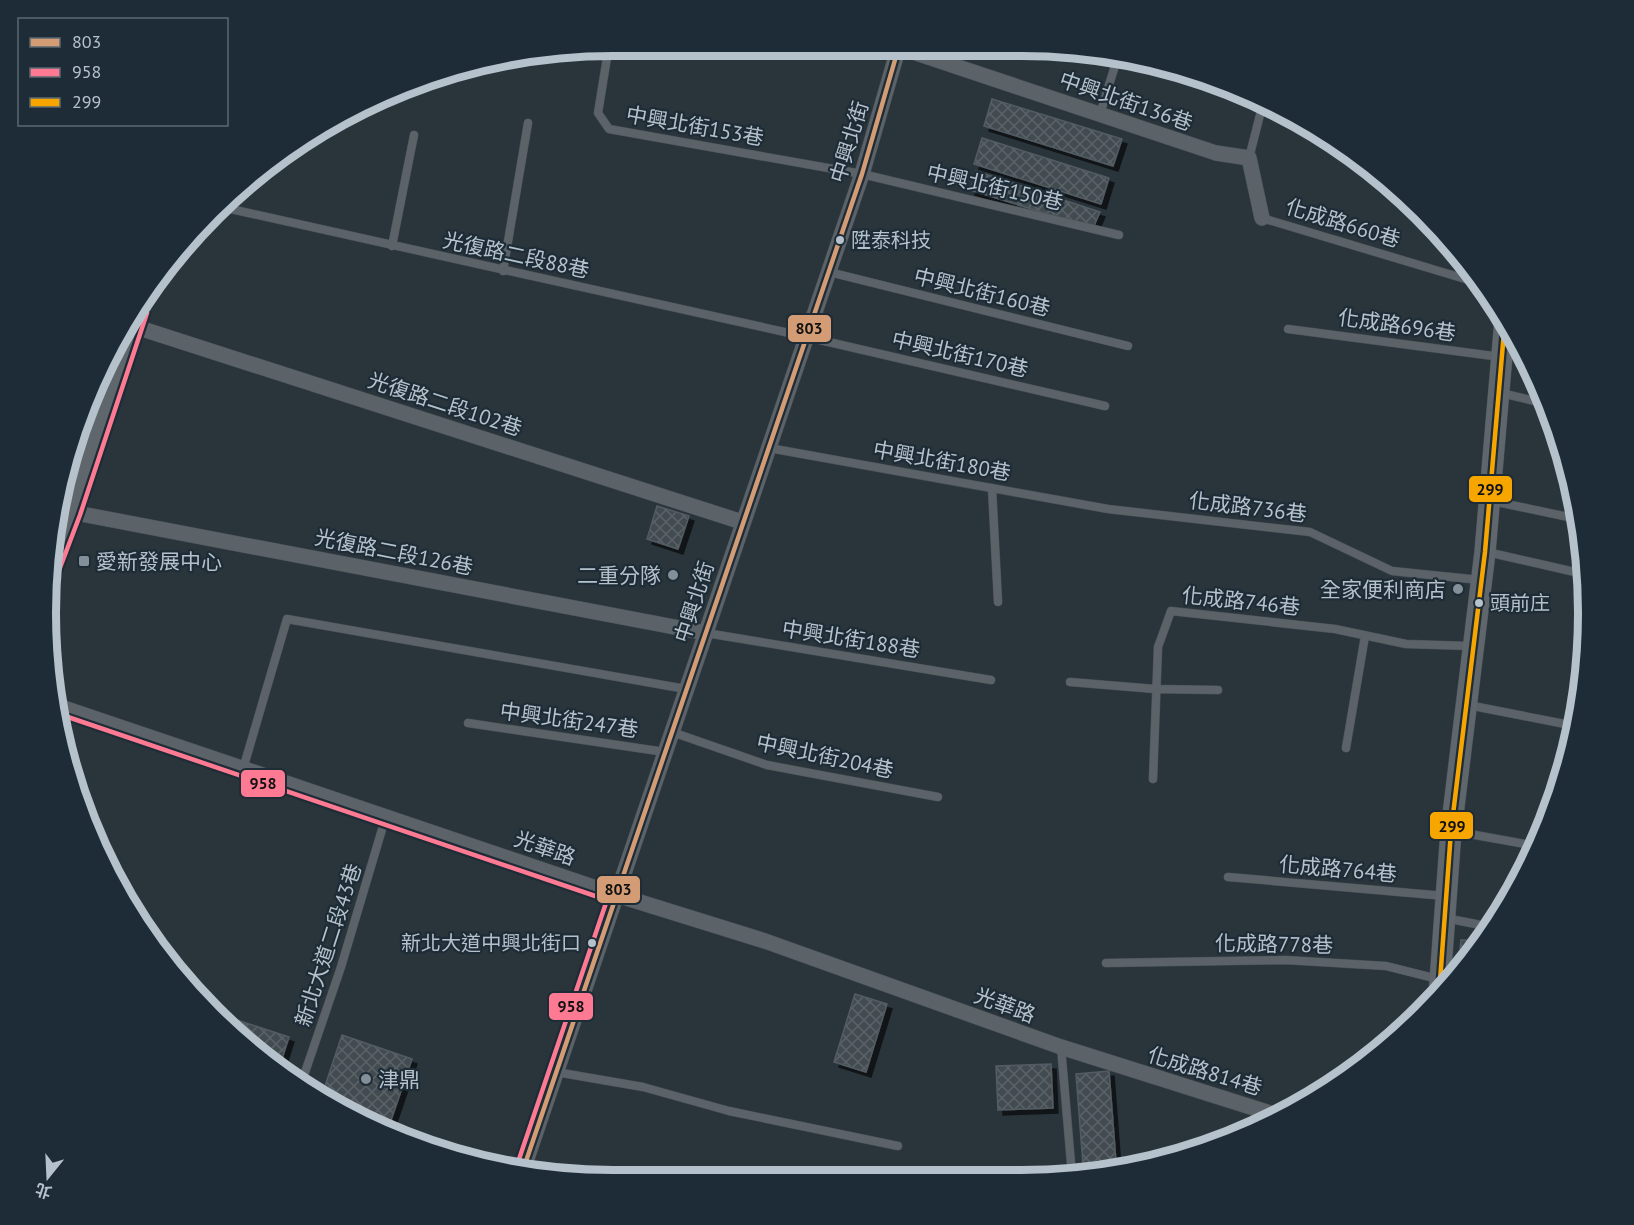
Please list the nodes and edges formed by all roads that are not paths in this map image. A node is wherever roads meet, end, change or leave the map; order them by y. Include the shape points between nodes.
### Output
1 (607, 56) edge
2 (894, 56) edge
3 (927, 56) edge
4 (1116, 64) edge
5 (1261, 110) edge
6 (1100, 114) junction
7 (528, 123) dead end
8 (414, 135) dead end
9 (1249, 158) junction
10 (862, 174) junction
11 (230, 209) edge
12 (1262, 218) joint
13 (1119, 235) dead end
14 (392, 246) junction
15 (502, 271) junction
16 (829, 272) junction
17 (1468, 280) edge
18 (137, 322) edge
19 (1288, 329) dead end
20 (130, 333) edge
21 (1504, 333) edge
22 (807, 337) junction
23 (1128, 346) dead end
24 (1501, 357) junction
25 (1498, 393) junction
26 (1537, 402) edge
27 (1105, 406) dead end
28 (769, 448) junction
29 (992, 488) junction
30 (1489, 500) junction
31 (66, 507) edge
32 (1108, 509) joint
33 (64, 511) edge
34 (1570, 517) edge
35 (742, 522) junction
36 (1485, 552) junction
37 (1577, 572) edge
38 (1482, 580) junction
39 (998, 602) dead end
40 (706, 633) junction
41 (1365, 636) junction
42 (1475, 646) junction
43 (991, 680) dead end
44 (1070, 682) dead end
45 (686, 689) junction
46 (1155, 689) junction
47 (1218, 690) dead end
48 (1468, 705) junction
49 (64, 708) edge
50 (468, 723) dead end
51 (1567, 724) edge
52 (672, 732) junction
53 (1346, 748) dead end
54 (665, 752) junction
55 (243, 769) junction
56 (1153, 779) dead end
57 (938, 797) dead end
58 (386, 816) junction
59 (1452, 831) junction
60 (1528, 844) edge
61 (1228, 878) dead end
62 (617, 895) junction
63 (1446, 896) junction
64 (1444, 918) junction
65 (1483, 925) edge
66 (1106, 963) dead end
67 (1440, 979) edge
68 (1435, 985) edge
69 (1061, 1047) junction
70 (1120, 1066) joint
71 (556, 1072) junction
72 (304, 1076) edge
73 (1267, 1112) edge
74 (898, 1146) dead end
75 (525, 1163) edge
76 (1071, 1167) edge

1 - 10 lane, 中興北街153巷 via 598,113 609,129
2 - 10 street, 中興北街
3 - 6 street, 中興北街136巷
4 - 6 lane
5 - 9 lane
6 - 9 street, 中興北街136巷 via 1216,153
7 - 15 lane
8 - 14 lane
9 - 12 street
10 - 13 lane, 中興北街150巷
10 - 16 street, 中興北街
11 - 14 lane, 光復路二段88巷
12 - 17 lane, 化成路660巷
14 - 15 lane, 光復路二段88巷
15 - 22 lane, 光復路二段88巷
16 - 22 street, 中興北街
16 - 23 lane, 中興北街160巷
18 - 35 street, 光復路二段102巷
19 - 24 lane, 化成路696巷
20 - 31 street
21 - 24 street
22 - 27 lane, 中興北街170巷
22 - 28 street, 中興北街
24 - 25 street
25 - 26 lane
25 - 30 street
28 - 29 lane, 中興北街180巷
28 - 35 street, 中興北街
29 - 32 lane, 中興北街180巷
29 - 39 lane
30 - 34 lane
30 - 36 street
32 - 38 lane, 化成路736巷 via 1310,531 1392,571
33 - 40 street, 光復路二段126巷
35 - 40 street, 中興北街
36 - 37 lane
36 - 38 street
38 - 42 street
40 - 43 lane, 中興北街188巷
40 - 45 street, 中興北街
41 - 42 lane, 化成路746巷 via 1406,644
41 - 46 lane, 化成路746巷 via 1335,629 1171,611 1158,647
41 - 53 lane
42 - 48 street
44 - 46 lane
45 - 52 street, 中興北街
45 - 55 lane via 287,619
46 - 47 lane
46 - 56 lane, 化成路746巷
48 - 51 lane
48 - 59 street
49 - 55 street, 光華路
50 - 54 lane, 中興北街247巷
52 - 54 street, 中興北街
52 - 57 lane, 中興北街204巷 via 768,765
54 - 62 street, 中興北街
55 - 58 street, 光華路
58 - 62 street, 光華路
58 - 72 lane, 新北大道二段43巷
59 - 60 lane
59 - 63 street
61 - 63 lane, 化成路764巷
62 - 69 street, 光華路 via 765,941
62 - 71 street, 中興北街
63 - 64 street
64 - 65 lane
64 - 67 street
66 - 68 lane, 化成路778巷 via 1285,960 1386,966
69 - 70 street, 光華路
69 - 76 lane
70 - 73 street, 化成路814巷
71 - 74 lane via 643,1087 729,1111
71 - 75 street, 中興北街

